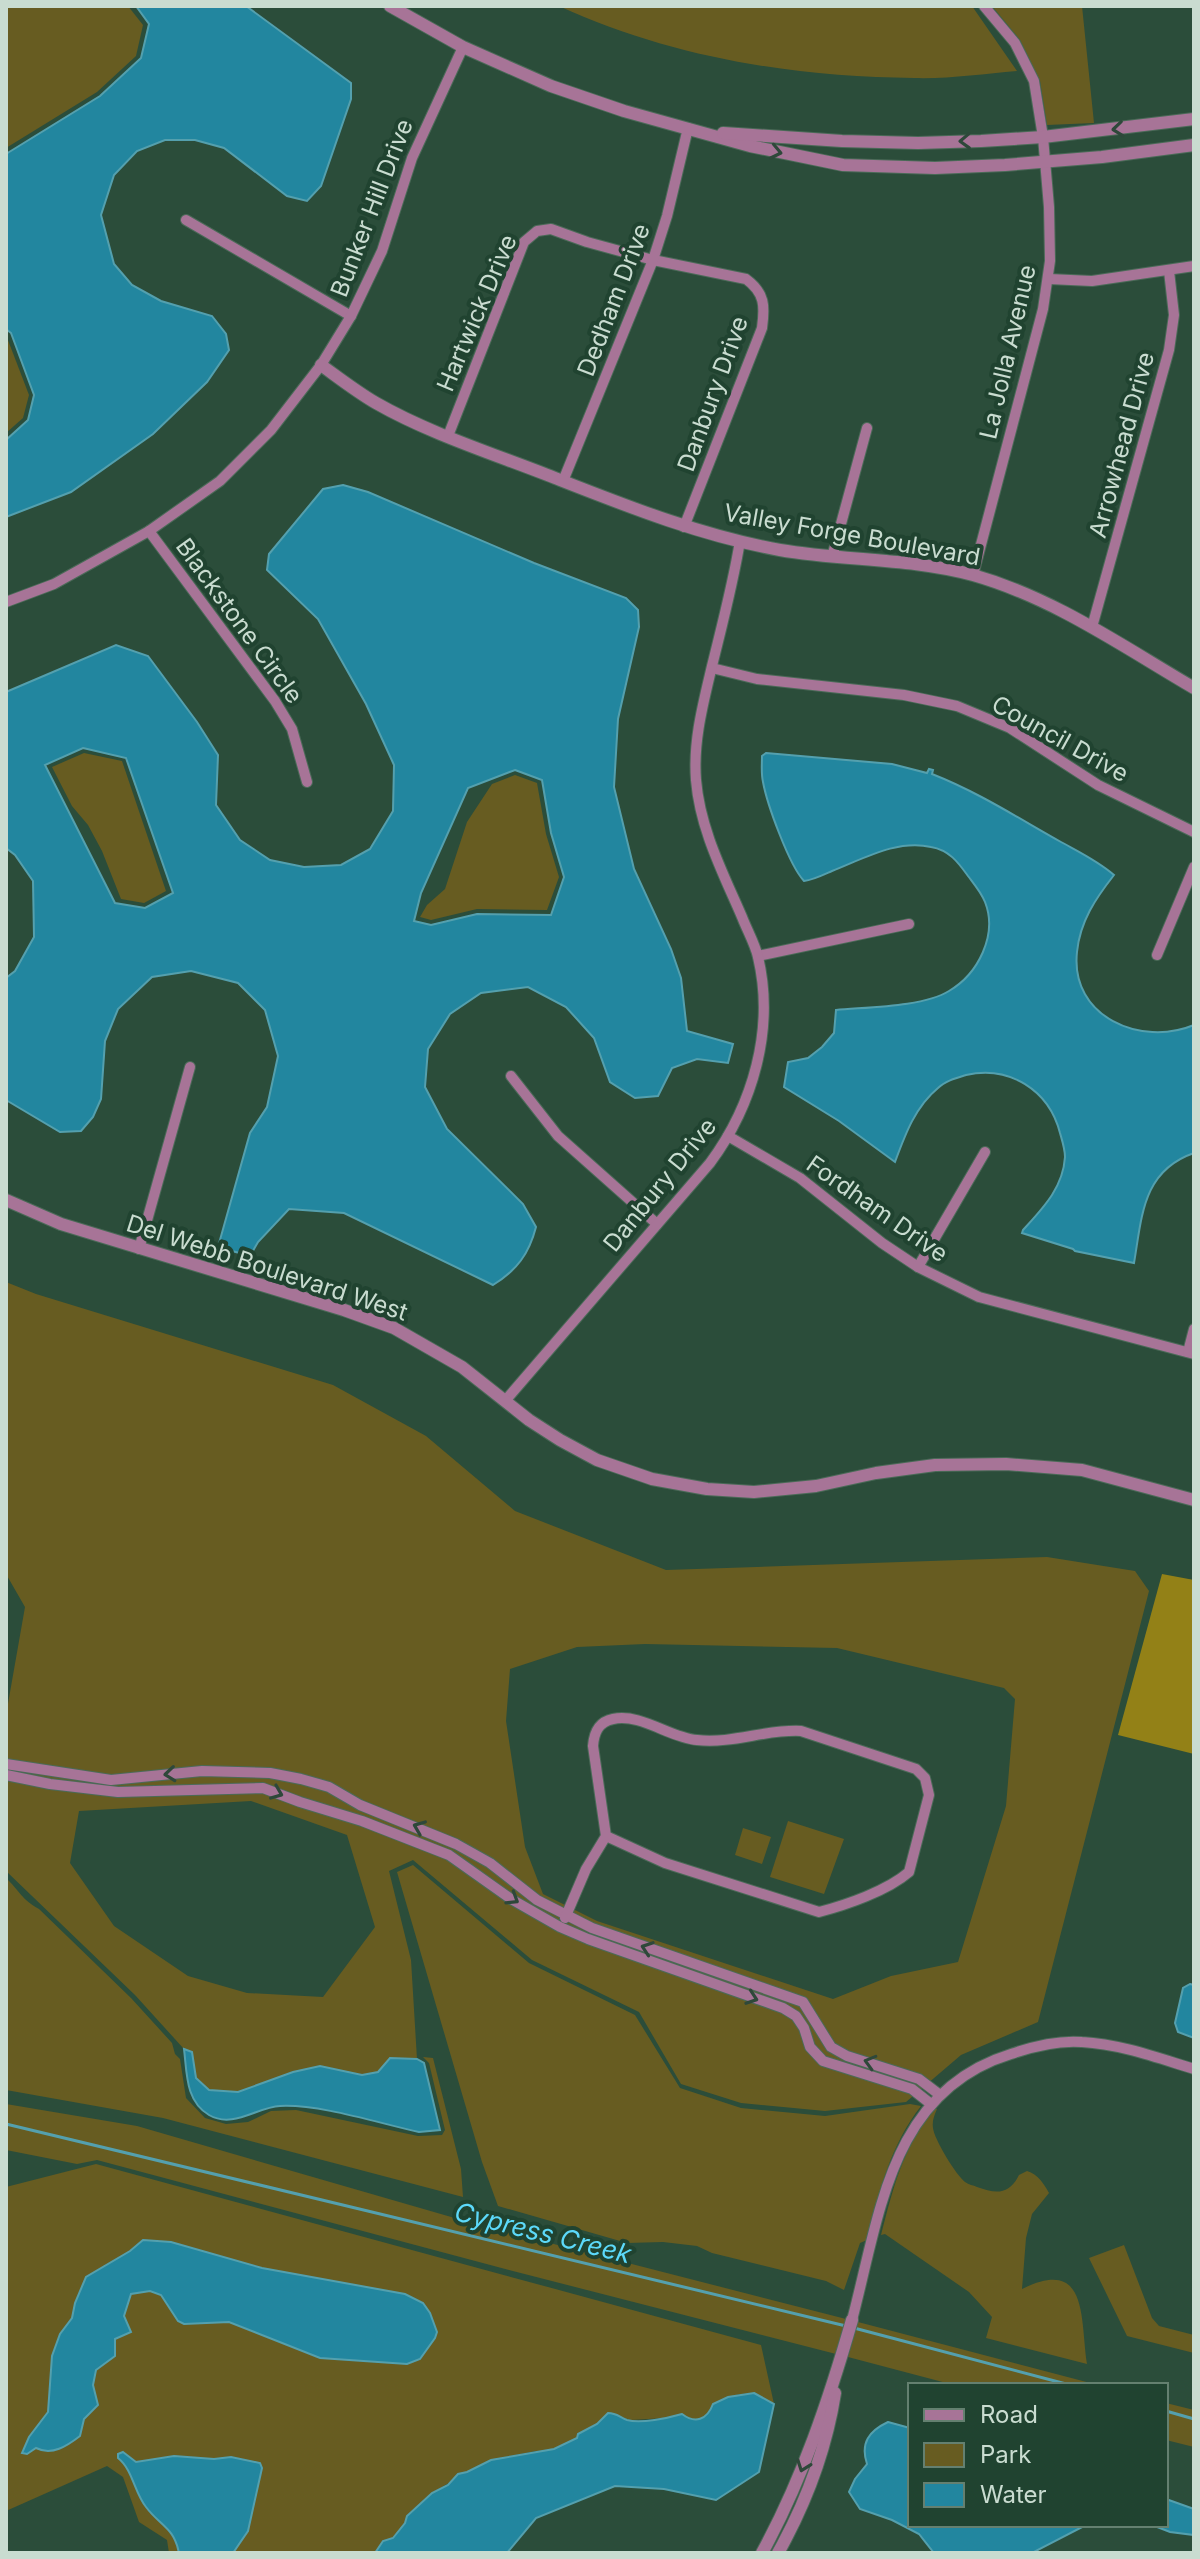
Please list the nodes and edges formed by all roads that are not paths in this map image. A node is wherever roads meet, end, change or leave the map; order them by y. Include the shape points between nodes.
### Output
1 (390, 6) edge
2 (984, 6) edge
3 (463, 47) junction
4 (1194, 119) edge
5 (1172, 123) junction
6 (694, 130) junction
7 (1043, 137) junction
8 (868, 141) junction
9 (918, 143) junction
10 (1194, 145) edge
11 (1177, 148) junction
12 (1045, 163) junction
13 (866, 167) junction
14 (917, 167) junction
15 (186, 220) dead end
16 (653, 260) junction
17 (1194, 266) edge
18 (1169, 271) junction
19 (746, 279) joint
20 (1049, 279) junction
21 (351, 316) junction
22 (321, 365) junction
23 (867, 428) dead end
24 (448, 436) junction
25 (563, 481) junction
26 (684, 527) junction
27 (149, 531) junction
28 (740, 541) junction
29 (832, 557) junction
30 (973, 575) junction
31 (6, 602) edge
32 (1092, 627) junction
33 (712, 668) junction
34 (1194, 688) edge
35 (307, 782) dead end
36 (1194, 832) edge
37 (1194, 867) edge
38 (909, 924) dead end
39 (1157, 955) dead end
40 (758, 956) junction
41 (190, 1067) dead end
42 (511, 1076) dead end
43 (728, 1136) junction
44 (985, 1152) dead end
45 (6, 1200) edge
46 (657, 1224) junction
47 (139, 1249) junction
48 (918, 1267) junction
49 (1194, 1329) edge
50 (1191, 1353) edge
51 (505, 1401) junction
52 (1194, 1500) edge
53 (6, 1764) edge
54 (6, 1775) edge
55 (606, 1836) junction
56 (566, 1914) junction
57 (560, 1927) junction
58 (1194, 2069) edge
59 (940, 2095) junction
60 (931, 2104) junction
61 (852, 2320) joint
62 (839, 2366) junction
63 (762, 2553) edge
64 (778, 2553) edge

1 - 3 street
2 - 7 street, La Jolla Avenue via 1015,43 1034,81
3 - 6 street via 551,86
3 - 21 street, Bunker Hill Drive via 412,158 382,251
4 - 5 street
5 -> 7 street
5 - 11 street
6 - 8 street
6 -> 13 street
6 - 16 street, Dedham Drive
7 -> 9 street
7 - 12 street, La Jolla Avenue
8 - 9 street
8 - 13 street
9 - 14 street
10 - 11 street
11 - 12 street
12 - 14 street
12 - 20 street, La Jolla Avenue
13 - 14 street
15 - 21 street
16 - 19 street, Hartwick Drive
16 - 24 street, Hartwick Drive via 551,229 531,235
16 - 25 street, Dedham Drive
17 - 18 street
18 - 20 street via 1092,281
18 - 32 street, Arrowhead Drive via 1174,315 1169,350
19 - 26 street, Danbury Drive via 756,286 765,307 762,328
20 - 30 street, La Jolla Avenue
21 - 22 street, Bunker Hill Drive
22 - 24 street, Valley Forge Boulevard via 376,403
22 - 27 street, Bunker Hill Drive via 271,430 220,481
23 - 29 street
24 - 25 street, Valley Forge Boulevard
25 - 26 street, Valley Forge Boulevard
26 - 28 street, Valley Forge Boulevard
27 - 31 street, Bunker Hill Drive via 54,584
27 - 35 street, Blackstone Circle via 275,701 292,729
28 - 29 street, Valley Forge Boulevard
28 - 33 street, Danbury Drive
29 - 30 street, Valley Forge Boulevard
30 - 32 street, Valley Forge Boulevard via 1035,597
32 - 34 street, Valley Forge Boulevard
33 - 36 street, Council Drive via 957,706 1010,728 1098,785
33 - 40 street, Danbury Drive via 697,729 696,779 703,824
37 - 39 street
38 - 40 street
40 - 43 street, Danbury Drive via 763,1015 759,1056
41 - 47 street
42 - 46 street via 558,1136
43 - 46 street, Danbury Drive
43 - 48 street, Fordham Drive via 800,1178
44 - 48 street
45 - 47 street, Del Webb Boulevard West
46 - 51 street, Danbury Drive
47 - 51 street, Del Webb Boulevard West via 394,1328 455,1363
48 - 50 street, Fordham Drive via 979,1297
49 - 50 street
51 - 52 street, Del Webb Boulevard West via 597,1460 699,1488 785,1490 935,1465 1006,1464 1082,1470
56 -> 53 street via 456,1844 301,1779 202,1771 111,1780
54 -> 57 street via 118,1792 263,1788 449,1855
55 - 55 street via 665,1863 819,1912 899,1881 909,1872 929,1795 925,1778 916,1769 801,1731 716,1742 614,1719 601,1724 593,1746
55 - 56 street
56 - 57 street
59 -> 56 street via 919,2079 831,2047 803,2002
57 -> 60 street via 783,2008 796,2016 823,2061 912,2089
58 - 59 street via 1123,2049 1050,2042 988,2061
59 - 60 street
60 - 61 street via 911,2130 889,2178
61 - 62 street
62 -> 63 street via 782,2518
62 - 64 street via 815,2475

